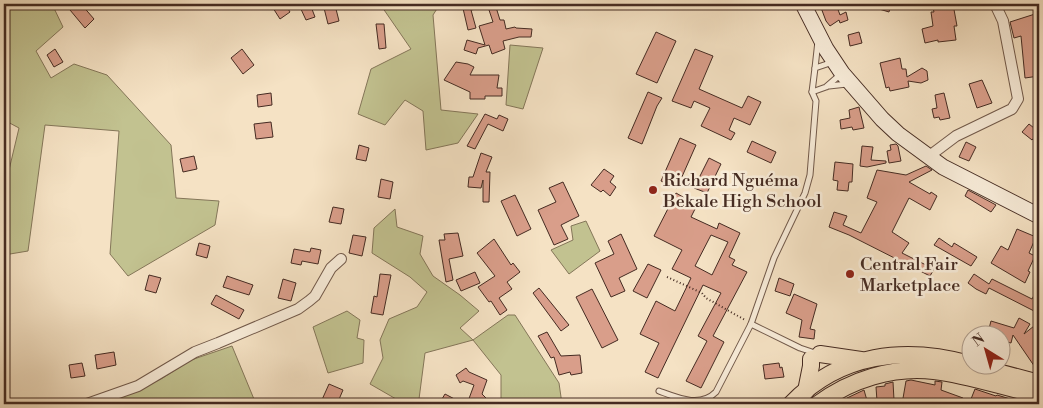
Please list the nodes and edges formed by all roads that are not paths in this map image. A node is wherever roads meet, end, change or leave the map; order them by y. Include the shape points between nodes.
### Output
1 (803, 4) edge
2 (995, 4) edge
3 (819, 35) junction
4 (815, 68) junction
5 (842, 73) junction
6 (826, 87) junction
7 (812, 92) junction
8 (928, 156) junction
9 (1039, 216) edge
10 (341, 259) dead end
11 (751, 324) junction
12 (864, 360) junction
13 (960, 361) edge
14 (819, 365) junction
15 (1010, 376) edge
16 (1039, 384) edge
17 (840, 389) junction
18 (659, 391) dead end
19 (806, 391) junction
20 (1039, 395) edge
21 (86, 404) edge
22 (791, 404) edge
23 (818, 404) edge

1 - 3 main road
2 - 8 street via 1003,21 1018,99 1012,109 956,136
3 - 4 lane
3 - 5 main road
4 - 5 lane
4 - 7 lane
5 - 6 lane
5 - 6 lane via 841,83
5 - 8 main road via 882,120
6 - 7 lane
7 - 11 lane via 816,101 810,175 774,258
8 - 9 main road
10 - 21 street via 330,268 315,296 298,308 205,347 138,386
11 - 14 lane
11 - 18 lane via 710,399 685,401
12 - 13 main road via 922,354
12 - 14 main road
12 - 14 main road
14 - 17 lane
14 - 17 lane
14 - 19 main road
14 - 19 main road via 811,366
15 - 16 main road
17 - 20 main road via 882,375 912,370 932,371
17 - 23 main road
19 - 22 main road

